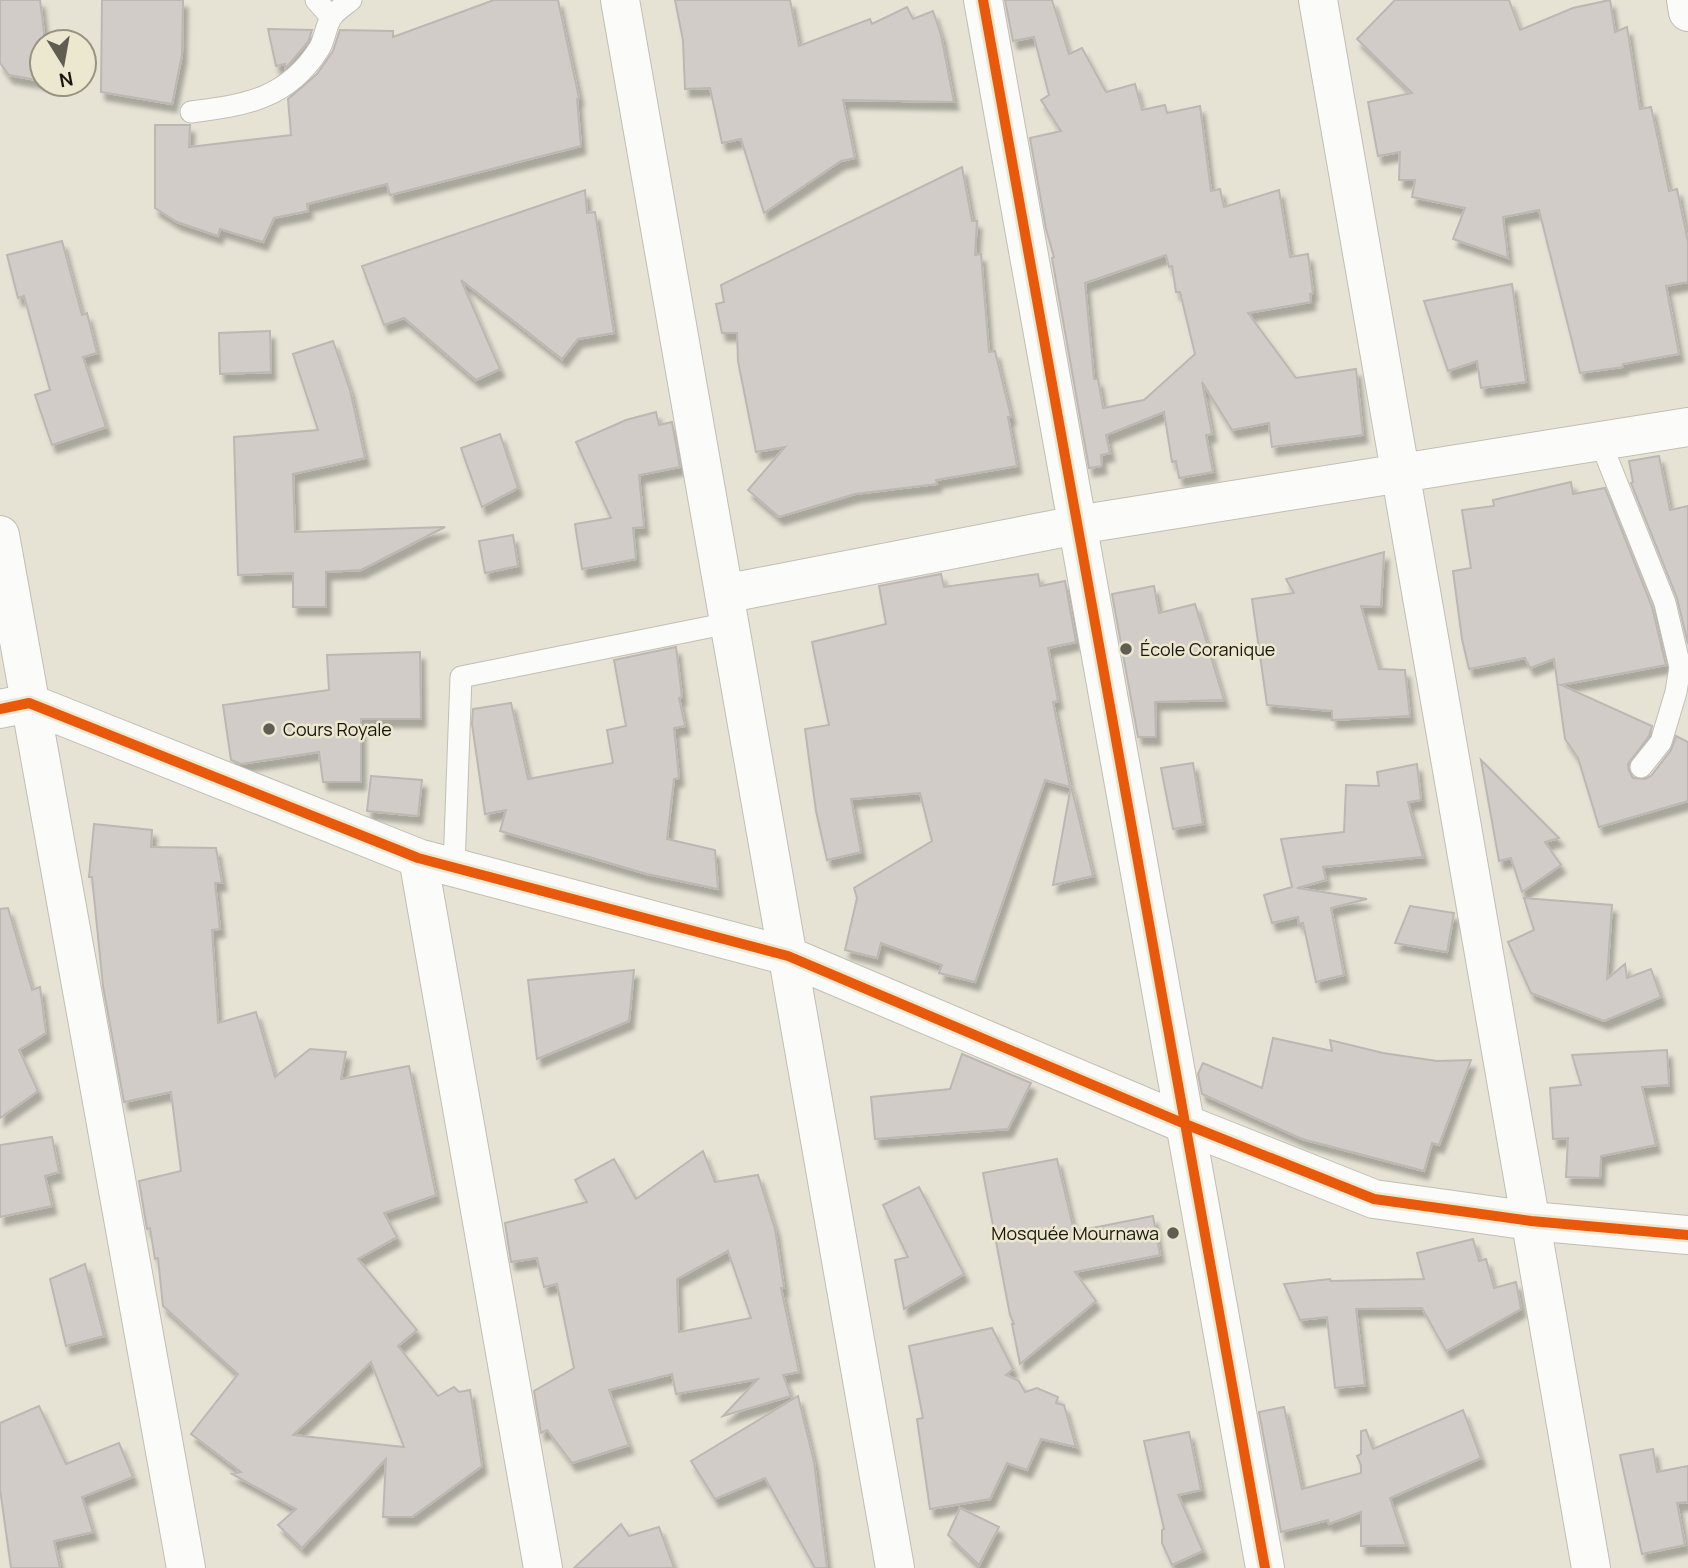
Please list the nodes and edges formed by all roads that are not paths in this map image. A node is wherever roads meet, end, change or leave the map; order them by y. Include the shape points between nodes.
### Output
1 (316, 0) edge
2 (351, 0) edge
3 (620, 0) edge
4 (983, 0) edge
5 (1318, 0) edge
6 (1686, 0) edge
7 (1688, 12) edge
8 (331, 17) junction
9 (191, 112) dead end
10 (1688, 426) edge
11 (1600, 441) junction
12 (1400, 473) junction
13 (1077, 525) junction
14 (0, 535) edge
15 (727, 608) junction
16 (15, 706) edge
17 (1641, 767) dead end
18 (436, 863) junction
19 (788, 956) junction
20 (1185, 1124) junction
21 (1531, 1221) junction
22 (1688, 1235) edge
23 (187, 1568) edge
24 (543, 1568) edge
25 (895, 1568) edge
26 (1265, 1568) edge
27 (1591, 1568) edge

1 - 8 lane
2 - 8 lane
3 - 15 street
4 - 13 street
5 - 12 street
6 - 7 street
8 - 9 lane via 324,41 310,63 288,84 244,105
10 - 11 street
11 - 12 street
11 - 17 lane via 1665,603 1679,667 1661,742
12 - 13 street
12 - 21 street
13 - 15 street
13 - 20 street
14 - 16 street
15 - 18 lane via 461,677
15 - 19 street
16 - 18 street
16 - 23 street
18 - 19 street
18 - 24 street
19 - 20 street
19 - 25 street
20 - 21 street via 1374,1199
20 - 26 street
21 - 22 street
21 - 27 street

